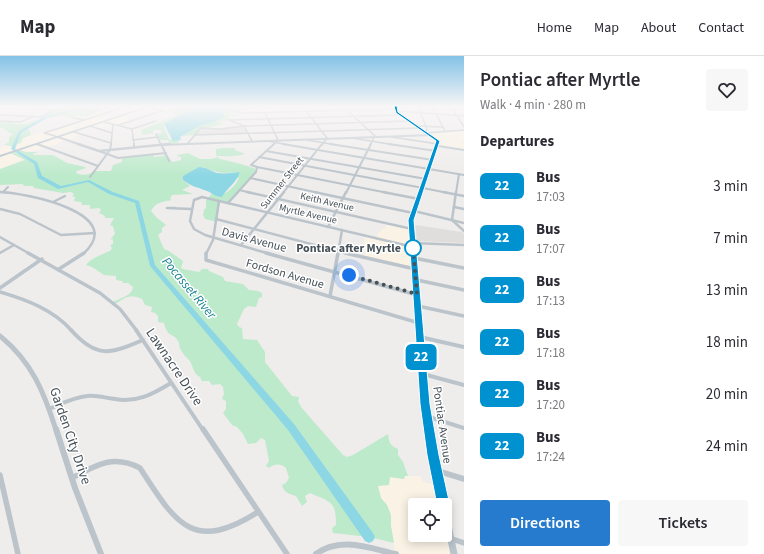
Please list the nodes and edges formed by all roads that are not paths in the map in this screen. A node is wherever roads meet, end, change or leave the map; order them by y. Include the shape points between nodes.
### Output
1 (56, 129) edge
2 (81, 129) edge
3 (100, 129) edge
4 (112, 129) edge
5 (132, 129) edge
6 (199, 129) edge
7 (246, 129) edge
8 (274, 129) edge
9 (362, 129) edge
10 (368, 129) edge
11 (422, 129) edge
12 (427, 129) edge
13 (464, 130) edge
14 (322, 131) junction
15 (445, 131) joint
16 (74, 132) junction
17 (275, 132) junction
18 (112, 133) junction
19 (249, 133) junction
20 (428, 133) junction
21 (156, 134) dead end
22 (195, 135) junction
23 (374, 136) junction
24 (389, 136) junction
25 (58, 137) junction
26 (158, 137) junction
27 (327, 138) junction
28 (349, 138) junction
29 (304, 139) junction
30 (133, 140) junction
31 (262, 140) junction
32 (278, 140) junction
33 (252, 141) junction
34 (372, 141) junction
35 (274, 142) junction
36 (324, 142) junction
37 (111, 143) junction
38 (188, 143) junction
39 (37, 144) junction
40 (161, 145) junction
41 (438, 145) junction
42 (134, 148) junction
43 (368, 149) junction
44 (110, 150) junction
45 (318, 150) junction
46 (464, 150) edge
47 (266, 151) junction
48 (436, 151) junction
49 (99, 152) junction
50 (166, 153) junction
51 (107, 154) junction
52 (0, 156) edge
53 (259, 157) junction
54 (363, 158) junction
55 (311, 159) junction
56 (433, 160) junction
57 (170, 161) dead end
58 (98, 166) junction
59 (305, 166) junction
60 (358, 167) junction
61 (257, 168) junction
62 (429, 169) junction
63 (464, 170) edge
64 (458, 174) junction
65 (298, 175) junction
66 (464, 175) edge
67 (354, 176) junction
68 (90, 177) dead end
69 (250, 178) junction
70 (426, 179) junction
71 (290, 186) junction
72 (349, 186) junction
73 (8, 187) dead end
74 (423, 188) junction
75 (239, 190) junction
76 (2, 192) edge
77 (456, 194) junction
78 (65, 196) dead end
79 (464, 196) edge
80 (343, 197) junction
81 (279, 199) junction
82 (419, 199) junction
83 (219, 201) junction
84 (53, 202) junction
85 (228, 203) junction
86 (454, 207) junction
87 (175, 208) dead end
88 (0, 209) edge
89 (191, 209) junction
90 (464, 209) edge
91 (336, 212) junction
92 (414, 212) junction
93 (268, 213) junction
94 (216, 219) junction
95 (452, 220) junction
96 (464, 223) edge
97 (328, 227) junction
98 (255, 228) junction
99 (412, 228) junction
100 (342, 230) junction
101 (464, 231) edge
102 (95, 233) junction
103 (0, 238) edge
104 (213, 238) junction
105 (14, 245) junction
106 (242, 245) junction
107 (413, 245) junction
108 (464, 245) edge
109 (338, 251) junction
110 (0, 253) edge
111 (414, 258) junction
112 (42, 259) junction
113 (464, 268) edge
114 (60, 269) junction
115 (415, 269) junction
116 (334, 271) junction
117 (417, 280) junction
118 (0, 288) edge
119 (464, 290) edge
120 (0, 292) edge
121 (417, 294) junction
122 (330, 296) junction
123 (418, 306) junction
124 (464, 316) edge
125 (419, 323) junction
126 (0, 336) edge
127 (420, 337) junction
128 (143, 340) junction
129 (464, 347) edge
130 (423, 374) junction
131 (171, 383) junction
132 (464, 385) edge
133 (49, 409) junction
134 (426, 416) junction
135 (464, 428) edge
136 (437, 471) junction
137 (0, 475) edge
138 (72, 478) junction
139 (464, 479) edge
140 (443, 498) edge
141 (258, 512) junction
142 (188, 533) dead end
143 (227, 534) dead end
144 (452, 539) edge
145 (452, 542) edge
146 (464, 543) edge
147 (18, 554) edge
148 (101, 554) edge
149 (287, 554) edge
150 (316, 554) edge
151 (396, 554) edge
152 (454, 554) edge

1 - 25 street via 44,133
2 - 16 main road
3 - 18 street
4 - 18 street
5 - 30 street
6 - 22 street
7 - 19 street
8 - 17 street
9 - 14 street
10 - 23 street
11 - 20 main road
12 - 20 street
13 - 15 street
14 - 17 street
14 - 27 street
15 - 20 street
16 - 25 main road
16 - 37 street
17 - 19 street
17 - 32 street
18 - 37 street
19 - 22 street
19 - 33 street
20 - 24 street
20 - 41 main road via 437,139
21 - 26 street
22 - 38 street
23 - 24 street
23 - 28 street
23 - 34 street
24 - 41 street
25 - 39 main road
25 - 49 street
26 - 30 street
26 - 40 street
27 - 28 street
27 - 29 street
27 - 36 street, Summer Street
28 - 34 street
29 - 32 street
29 - 36 street
30 - 42 street
31 - 32 street
31 - 33 street
31 - 35 street
32 - 35 street
33 - 38 street
34 - 43 street
34 - 48 street
35 - 45 street
35 - 47 street
36 - 43 street
36 - 45 street, Summer Street
37 - 44 street
38 - 40 street
39 - 52 main road
39 - 58 street
40 - 42 street
40 - 50 street
41 - 46 street
41 - 48 main road, Pontiac Avenue
42 - 44 street
43 - 54 street
43 - 56 street
44 - 49 street
44 - 51 street
45 - 54 street
45 - 55 street, Summer Street
47 - 53 street
47 - 55 street
48 - 56 main road, Pontiac Avenue
49 - 51 street
50 - 51 street via 118,158
50 - 57 street
51 - 58 street
53 - 59 street
53 - 61 street via 251,165
54 - 60 street
54 - 62 street
55 - 59 street, Summer Street
55 - 60 street
56 - 62 main road, Pontiac Avenue
58 - 68 street
59 - 65 street, Summer Street
59 - 67 street
60 - 67 street
60 - 70 street
61 - 65 street
61 - 69 street
62 - 64 street
62 - 70 main road, Pontiac Avenue
63 - 66 street
64 - 66 street
64 - 77 street
65 - 71 street, Summer Street
65 - 72 street
67 - 72 street
67 - 74 street
69 - 71 street
69 - 75 street
70 - 74 main road, Pontiac Avenue
71 - 80 street
71 - 81 street, Summer Street
72 - 80 street
72 - 82 street
73 - 76 street
74 - 77 street
74 - 82 main road, Pontiac Avenue
75 - 81 street, Keith Avenue
75 - 85 street
76 - 84 street
77 - 79 street
77 - 86 street
78 - 84 street
80 - 91 street
80 - 92 street
81 - 91 street, Keith Avenue
81 - 93 street, Summer Street
82 - 92 main road, Pontiac Avenue
83 - 85 street, Myrtle Avenue
83 - 89 street, Myrtle Avenue via 200,197 194,200
83 - 94 street, Fordson Avenue
84 - 102 street via 88,220
85 - 93 street, Myrtle Avenue
86 - 90 street
86 - 95 street
87 - 89 street
88 - 102 street via 20,214 61,234 70,236
89 - 104 street, Davis Avenue via 190,225
91 - 97 street
91 - 99 street, Keith Avenue
92 - 95 street
92 - 99 main road, Pontiac Avenue
93 - 97 street, Myrtle Avenue
93 - 98 street, Summer Street
94 - 98 street
94 - 104 street, Fordson Avenue
95 - 96 street
95 - 101 street
97 - 100 street, Myrtle Avenue
98 - 106 street, Summer Street
98 - 109 street
99 - 107 main road, Pontiac Avenue
100 - 107 street, Myrtle Avenue
100 - 109 street
102 - 114 street via 90,246
103 - 105 street, Lawnacre Drive
104 - 106 street, Davis Avenue
104 - 122 street, Fordson Avenue via 205,255 206,260
105 - 110 street
105 - 112 street, Lawnacre Drive
106 - 116 street, Davis Avenue
107 - 108 street, Myrtle Avenue
107 - 111 main road, Pontiac Avenue
109 - 115 street
109 - 116 street
111 - 113 street
111 - 115 main road, Pontiac Avenue
112 - 114 street, Lawnacre Drive
112 - 118 street
114 - 128 street, Lawnacre Drive via 100,293 120,309
115 - 117 main road, Pontiac Avenue
116 - 121 street, Davis Avenue
116 - 122 street
117 - 119 street
117 - 121 main road, Pontiac Avenue
120 - 128 street via 20,297 41,307 61,320 85,345 95,350 116,350
121 - 123 main road, Pontiac Avenue
122 - 125 street, Fordson Avenue
123 - 124 street
123 - 125 main road, Pontiac Avenue
125 - 127 main road, Pontiac Avenue
126 - 133 street, Garden City Drive via 7,340 33,371
127 - 129 street
127 - 130 main road, Pontiac Avenue
128 - 131 street, Lawnacre Drive
130 - 132 street
130 - 134 main road, Pontiac Avenue
131 - 133 street via 139,399 123,401 93,396 82,397
131 - 141 street, Lawnacre Drive
133 - 138 street, Garden City Drive
134 - 135 street
134 - 136 main road, Pontiac Avenue
136 - 139 street
136 - 140 main road, Pontiac Avenue
137 - 147 street
138 - 142 street via 111,460 132,462 140,468 177,522
138 - 148 street, Garden City Drive
141 - 143 street
141 - 149 street, Lawnacre Drive
144 - 146 street
145 - 152 main road
150 - 151 street via 326,546 346,544

